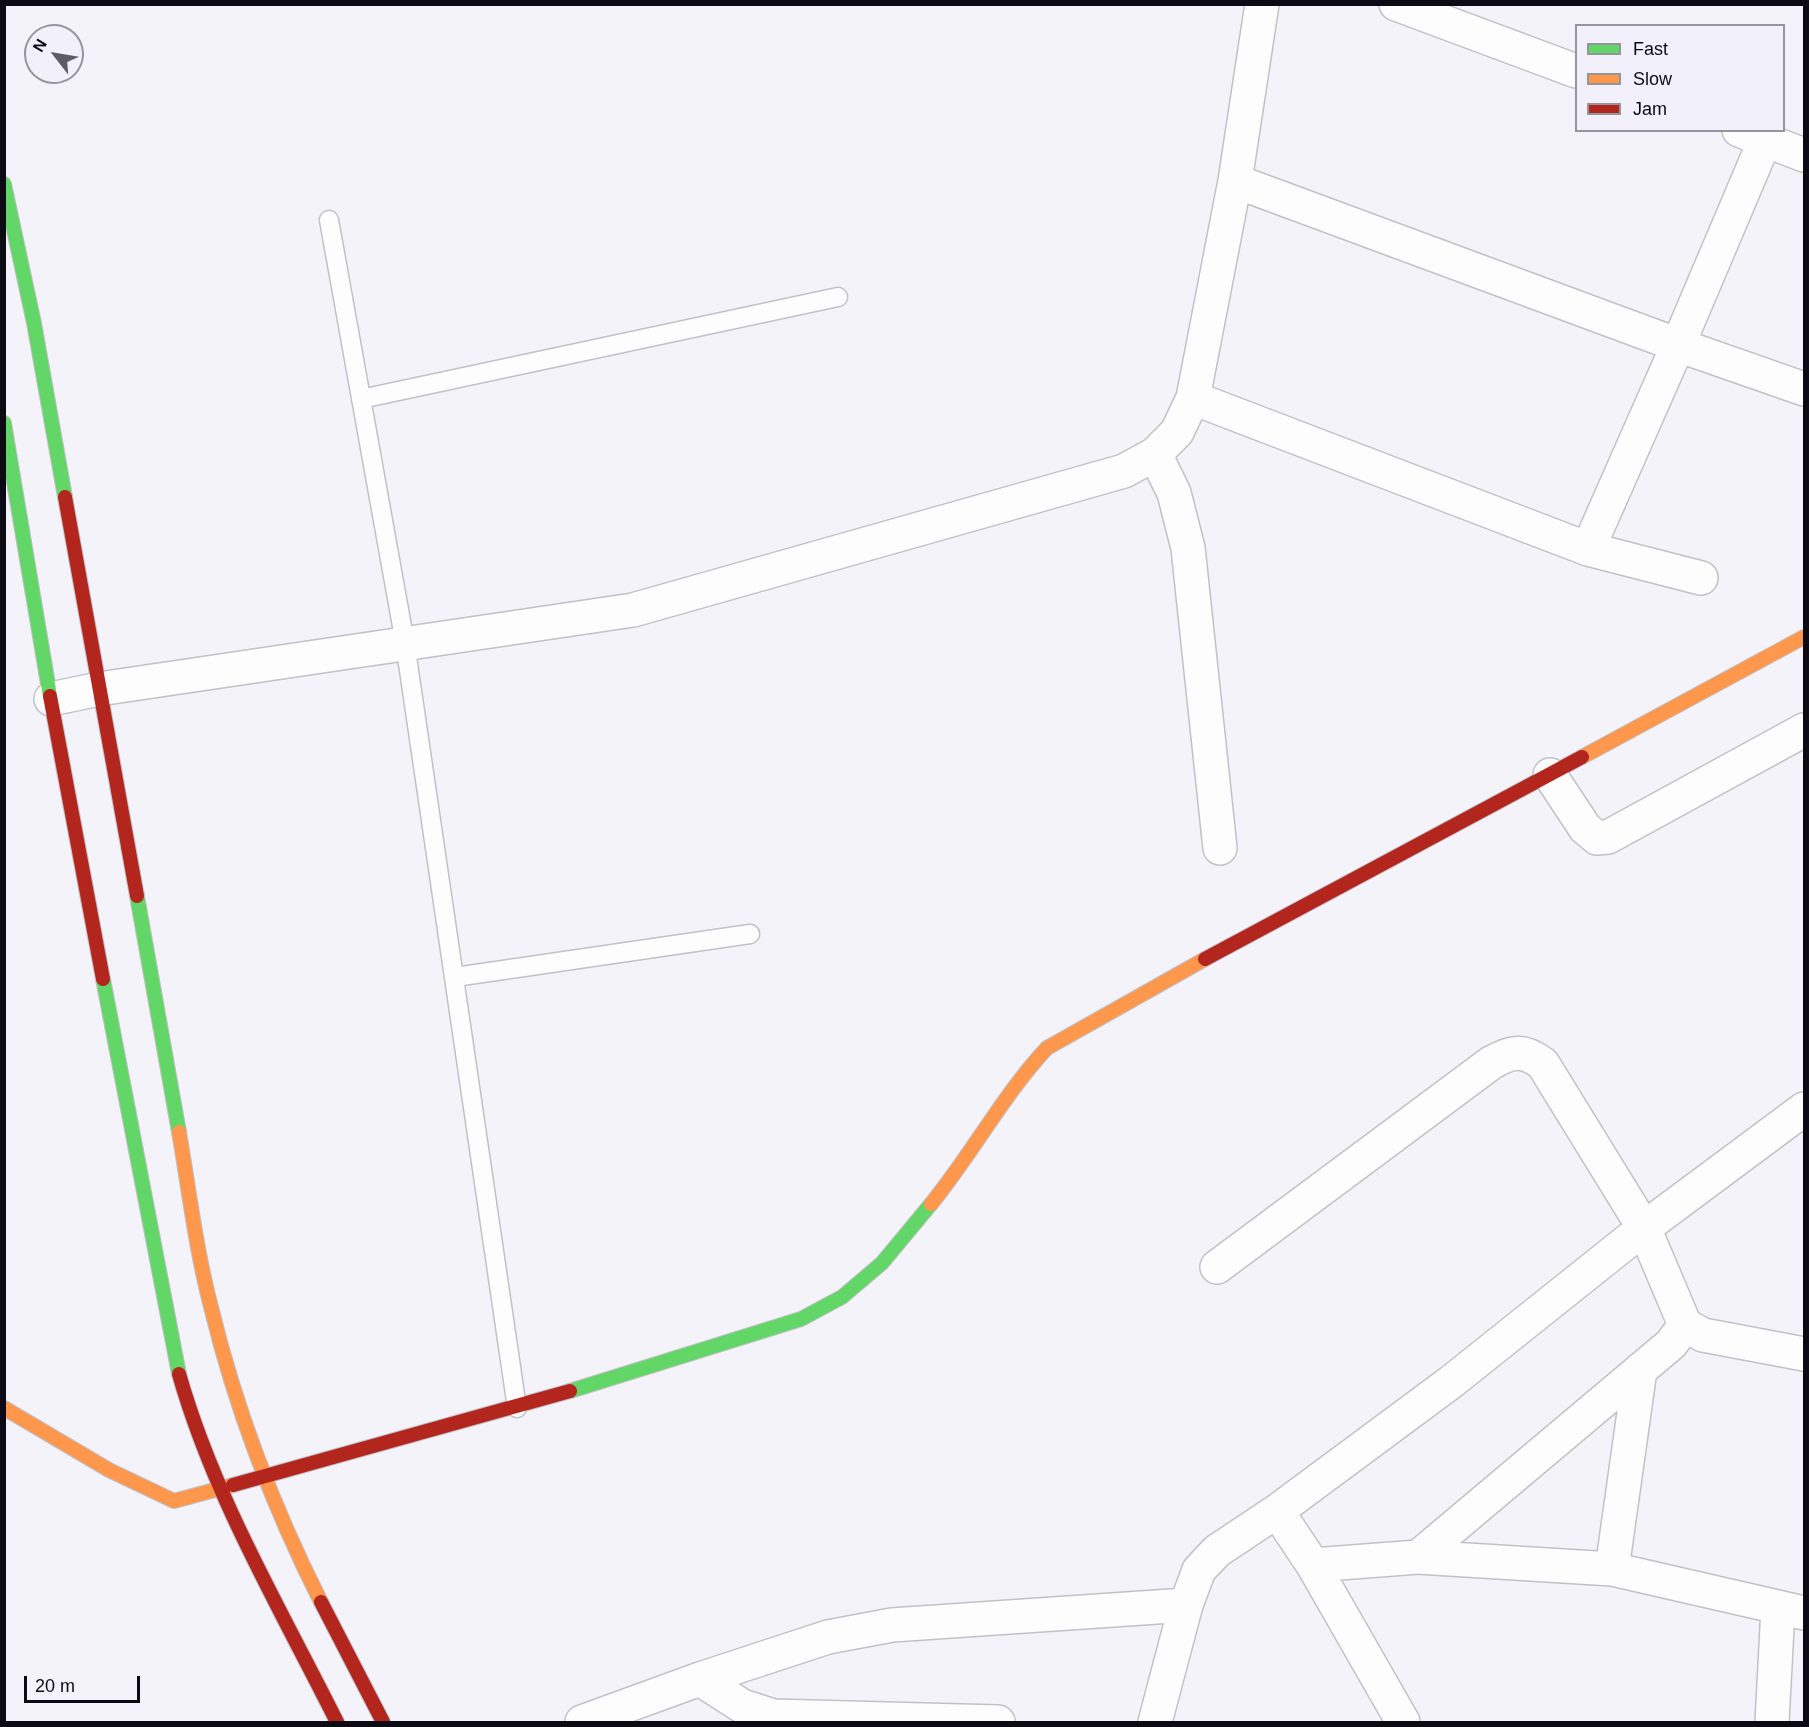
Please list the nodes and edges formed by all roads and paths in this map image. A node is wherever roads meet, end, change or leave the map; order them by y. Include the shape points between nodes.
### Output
1 (1262, 4) edge
2 (1396, 4) edge
3 (1575, 71) edge
4 (1752, 135) edge
5 (1804, 155) edge
6 (1235, 181) junction
7 (4, 184) edge
8 (329, 220) dead end
9 (838, 297) dead end
10 (1678, 345) junction
11 (1804, 389) edge
12 (1194, 398) junction
13 (361, 399) junction
14 (4, 423) edge
15 (1155, 454) junction
16 (1588, 549) junction
17 (1701, 578) dead end
18 (1804, 637) edge
19 (405, 644) junction
20 (99, 689) junction
21 (51, 699) junction
22 (1804, 730) edge
23 (1550, 775) junction
24 (1220, 848) dead end
25 (750, 933) dead end
26 (455, 977) junction
27 (1804, 1109) edge
28 (1644, 1228) junction
29 (1218, 1267) dead end
30 (1685, 1325) junction
31 (1804, 1354) edge
32 (1640, 1370) junction
33 (4, 1408) edge
34 (517, 1408) junction
35 (264, 1479) junction
36 (220, 1490) junction
37 (1277, 1511) junction
38 (1419, 1557) junction
39 (1313, 1565) junction
40 (1612, 1569) junction
41 (1186, 1605) junction
42 (1791, 1610) edge
43 (700, 1679) junction
44 (337, 1722) edge
45 (382, 1722) edge
46 (582, 1722) edge
47 (998, 1722) edge
48 (1155, 1722) edge
49 (1403, 1722) edge
50 (1772, 1722) edge

1 - 6 street
2 - 3 street
4 - 5 street
4 - 10 street
6 - 10 street
6 - 12 street
7 - 20 street via 34,322
8 - 13 lane
9 - 13 lane
10 - 11 street
10 - 16 street
12 - 15 street via 1177,432
12 - 16 street
13 - 19 lane
14 - 21 street
15 - 19 street via 1124,471 633,610
15 - 24 street via 1174,492 1188,548
16 - 17 street
18 - 23 street
19 - 20 street
19 - 26 lane
20 - 21 street
20 - 35 street via 210,1305
21 - 36 street via 173,1355 191,1417
22 - 23 street via 1608,837 1597,838 1585,828
23 - 34 street via 1047,1048 922,1216 882,1263 842,1297 801,1319
25 - 26 lane
26 - 34 lane
27 - 28 street
28 - 29 street via 1543,1064 1530,1053 1510,1052
28 - 30 street
28 - 37 street via 1450,1382
30 - 31 street via 1703,1335
30 - 32 street via 1671,1344
32 - 38 street
32 - 40 street
33 - 36 street via 81,1456 174,1502
34 - 35 street
35 - 36 street
35 - 45 street
36 - 44 street
37 - 39 street
37 - 41 street via 1216,1551 1199,1570
38 - 39 street
38 - 40 street
39 - 49 street
40 - 42 street
41 - 43 street via 892,1625 828,1637
41 - 48 street
42 - 50 street
43 - 46 street
43 - 47 street via 742,1706 772,1716

